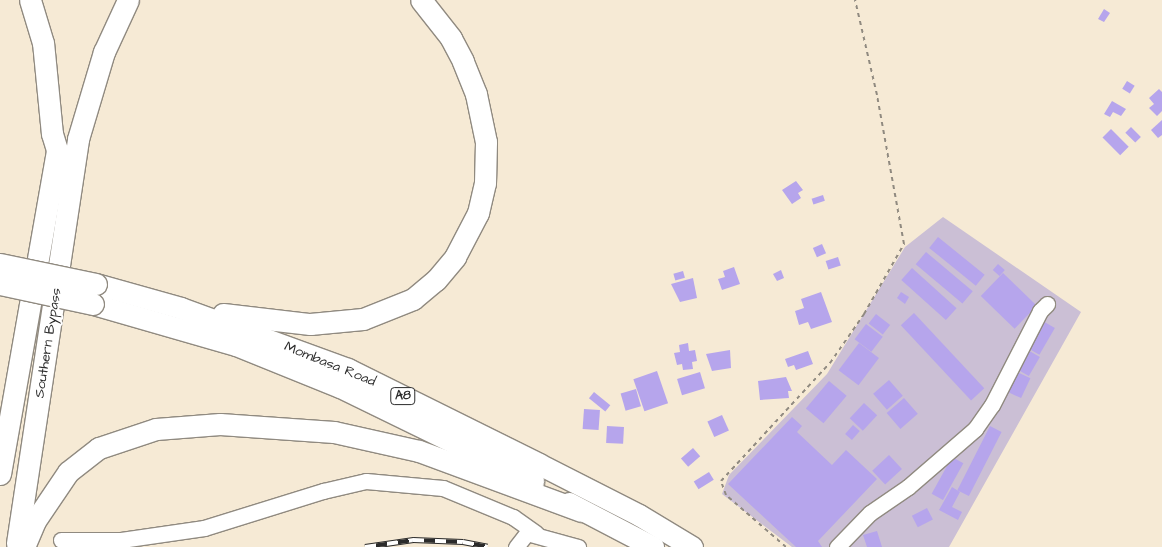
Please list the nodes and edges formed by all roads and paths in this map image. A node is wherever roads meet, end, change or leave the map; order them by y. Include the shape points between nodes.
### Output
1 (30, 0) edge
2 (128, 0) edge
3 (421, 0) edge
4 (854, 0) edge
5 (0, 264) edge
6 (0, 284) edge
7 (95, 294) junction
8 (1047, 304) dead end
9 (181, 308) junction
10 (0, 474) edge
11 (581, 511) junction
12 (536, 533) junction
13 (61, 540) dead end
14 (17, 547) edge
15 (24, 547) edge
16 (516, 547) edge
17 (578, 547) edge
18 (653, 547) edge
19 (692, 547) edge
20 (786, 547) edge
21 (837, 547) edge

1 - 10 highway, Southern Bypass via 43,43 52,134 57,150
2 - 14 highway, Southern Bypass via 107,45 78,139
3 - 9 highway via 451,38 463,61 477,100 486,142 485,182 478,213 445,270 413,299 347,323 277,321
4 - 20 path via 877,95 904,244 864,314 830,363 721,482 726,495
5 - 7 highway, Mombasa Road / A8, bridge
6 - 7 highway, Mombasa Road / A8, bridge
7 - 9 highway, Mombasa Road / A8
7 - 11 highway, Mombasa Road / A8 via 340,387 537,483
8 - 21 lane via 1040,311 992,406 975,429 908,487 870,514
9 - 19 highway, Mombasa Road / A8 via 348,369 639,515
11 - 15 highway via 419,451 334,432 220,424 156,429 99,448 68,472 35,521
11 - 18 highway, Mombasa Road / A8
12 - 13 lane via 513,517 443,488 366,481 204,528 121,540
12 - 16 lane via 523,535
12 - 17 lane

